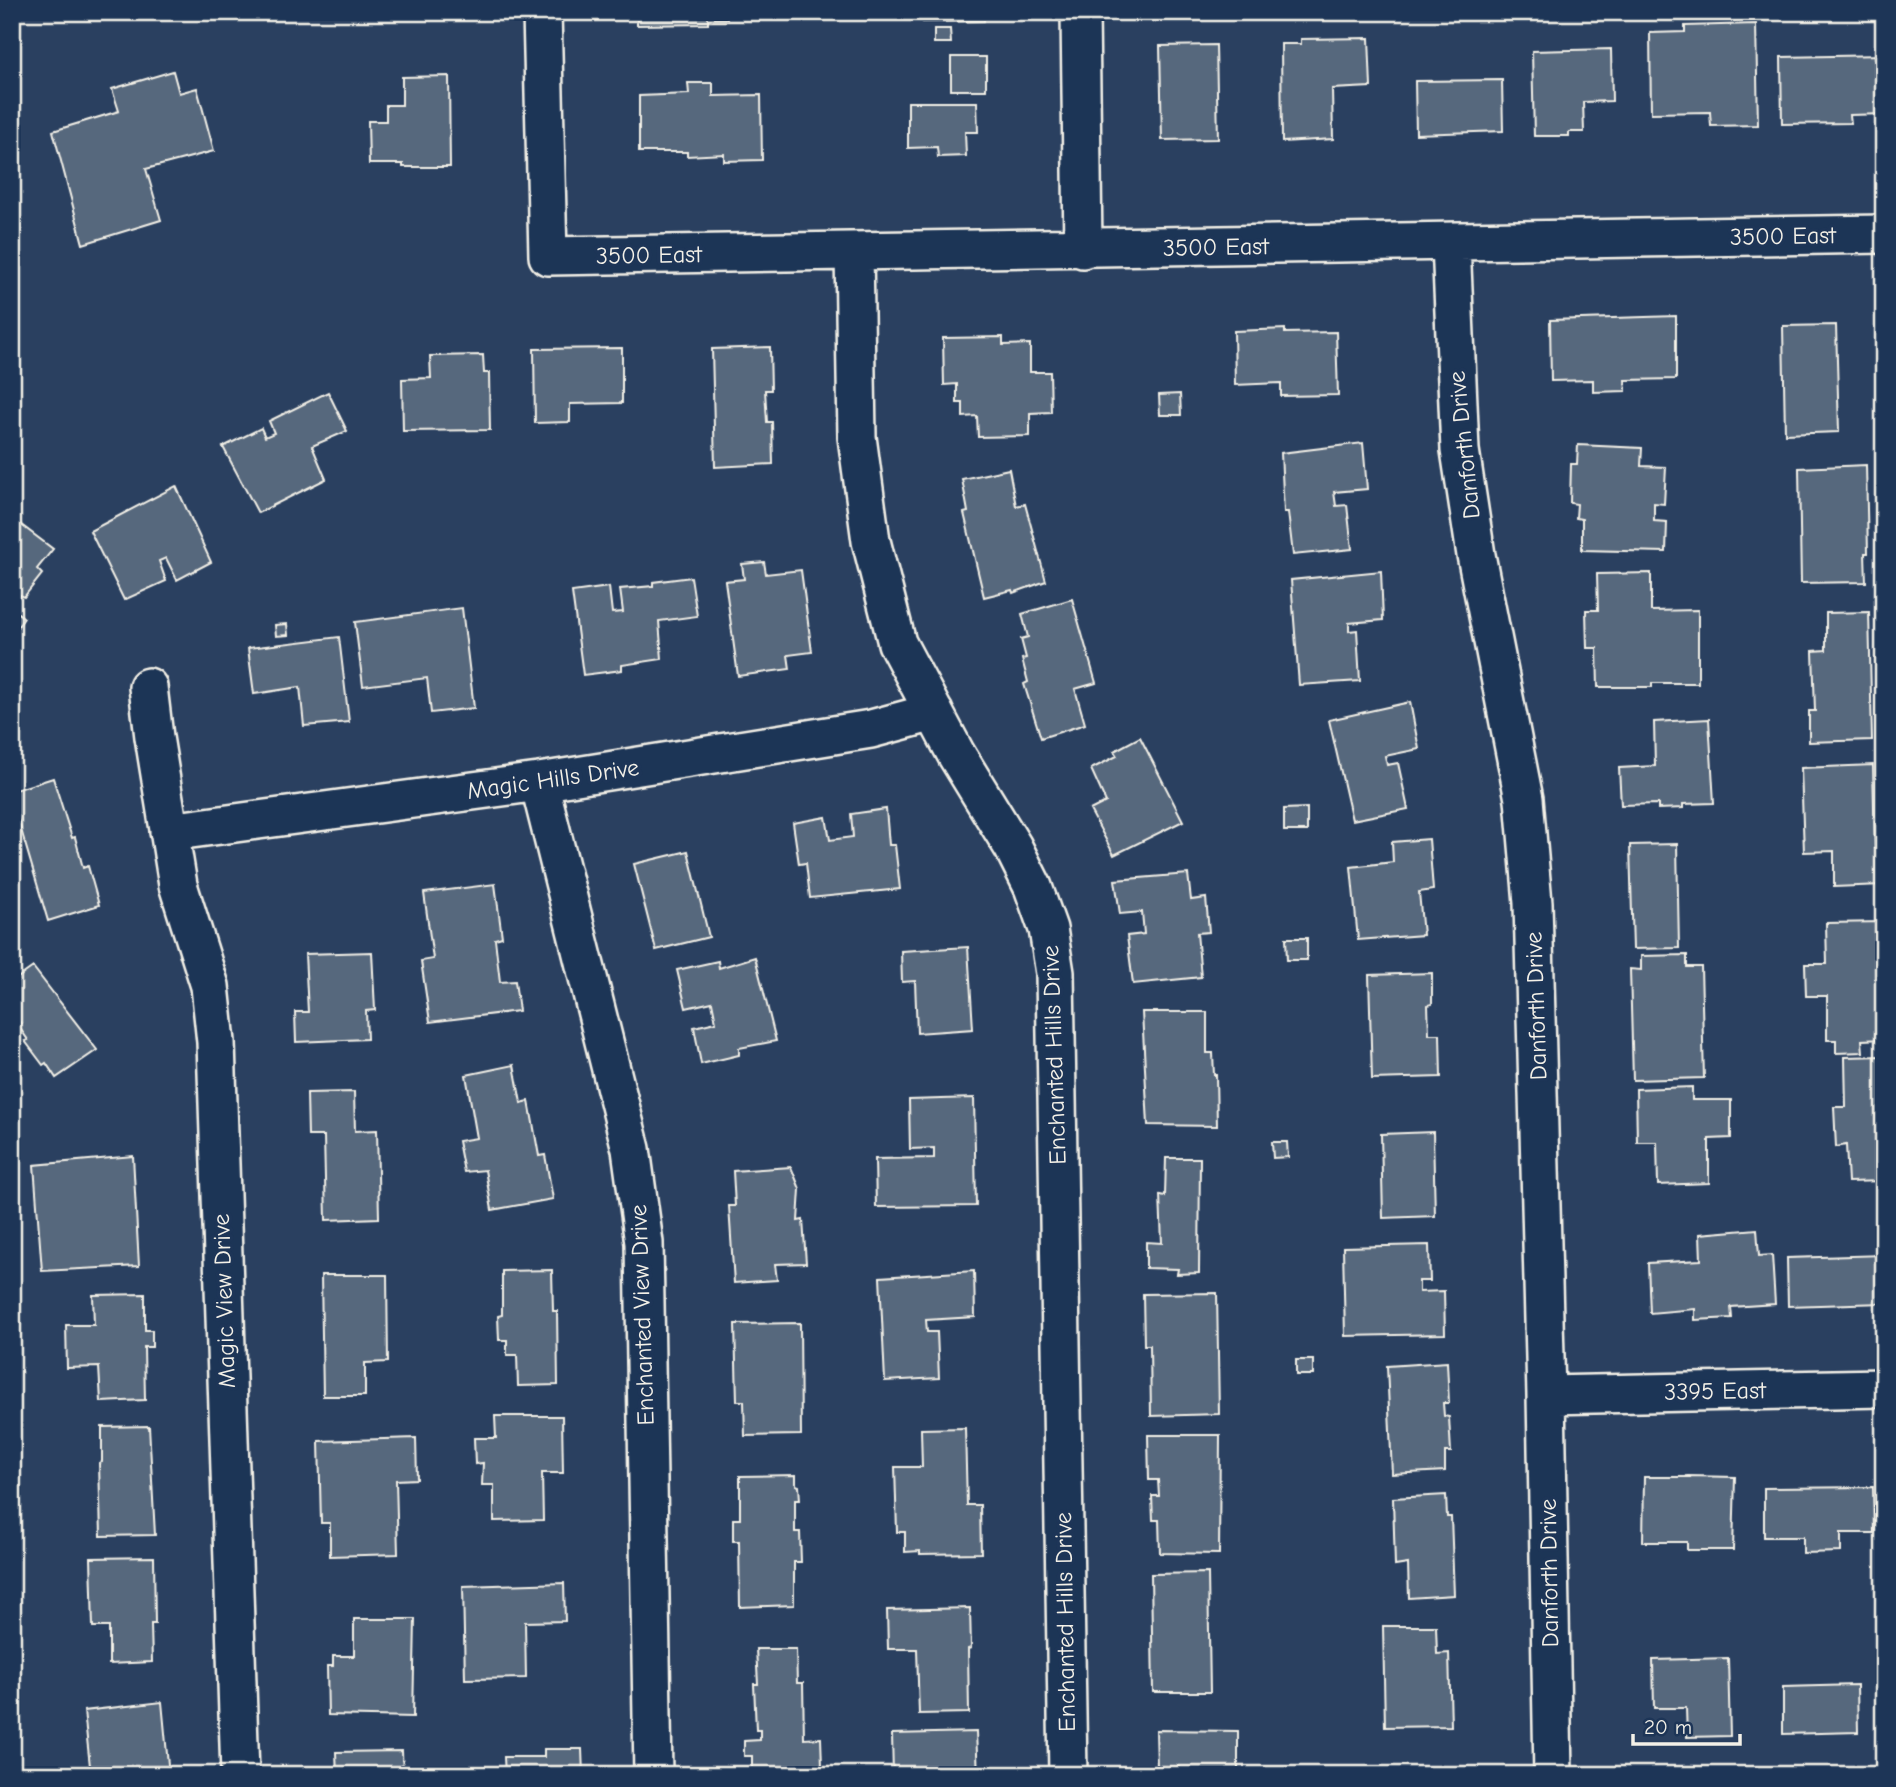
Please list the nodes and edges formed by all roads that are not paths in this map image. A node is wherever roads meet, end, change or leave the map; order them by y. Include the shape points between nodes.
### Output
1 (542, 12) edge
2 (1080, 12) edge
3 (1884, 234) edge
4 (1451, 243) junction
5 (1083, 249) junction
6 (854, 251) junction
7 (148, 687) dead end
8 (934, 712) junction
9 (539, 782) junction
10 (169, 832) junction
11 (1884, 1388) edge
12 (1546, 1395) junction
13 (240, 1775) edge
14 (653, 1775) edge
15 (1068, 1775) edge
16 (1553, 1775) edge

1 - 6 street, 3500 East via 548,256
2 - 5 street
3 - 4 street, 3500 East
4 - 5 street, 3500 East
4 - 12 street, Danforth Drive via 1460,450 1524,799 1531,877
5 - 6 street, 3500 East
6 - 8 street, Enchanted Hills Drive via 857,437 871,541 897,643
7 - 10 street, Magic View Drive
8 - 9 street, Magic Hills Drive via 871,729
8 - 15 street, Enchanted Hills Drive via 1033,887 1048,929 1055,973
9 - 10 street, Magic Hills Drive
9 - 14 street, Enchanted View Drive via 631,1149 644,1243
10 - 13 street, Magic View Drive via 178,885 210,986 216,1042
11 - 12 street, 3395 East
12 - 16 street, Danforth Drive

